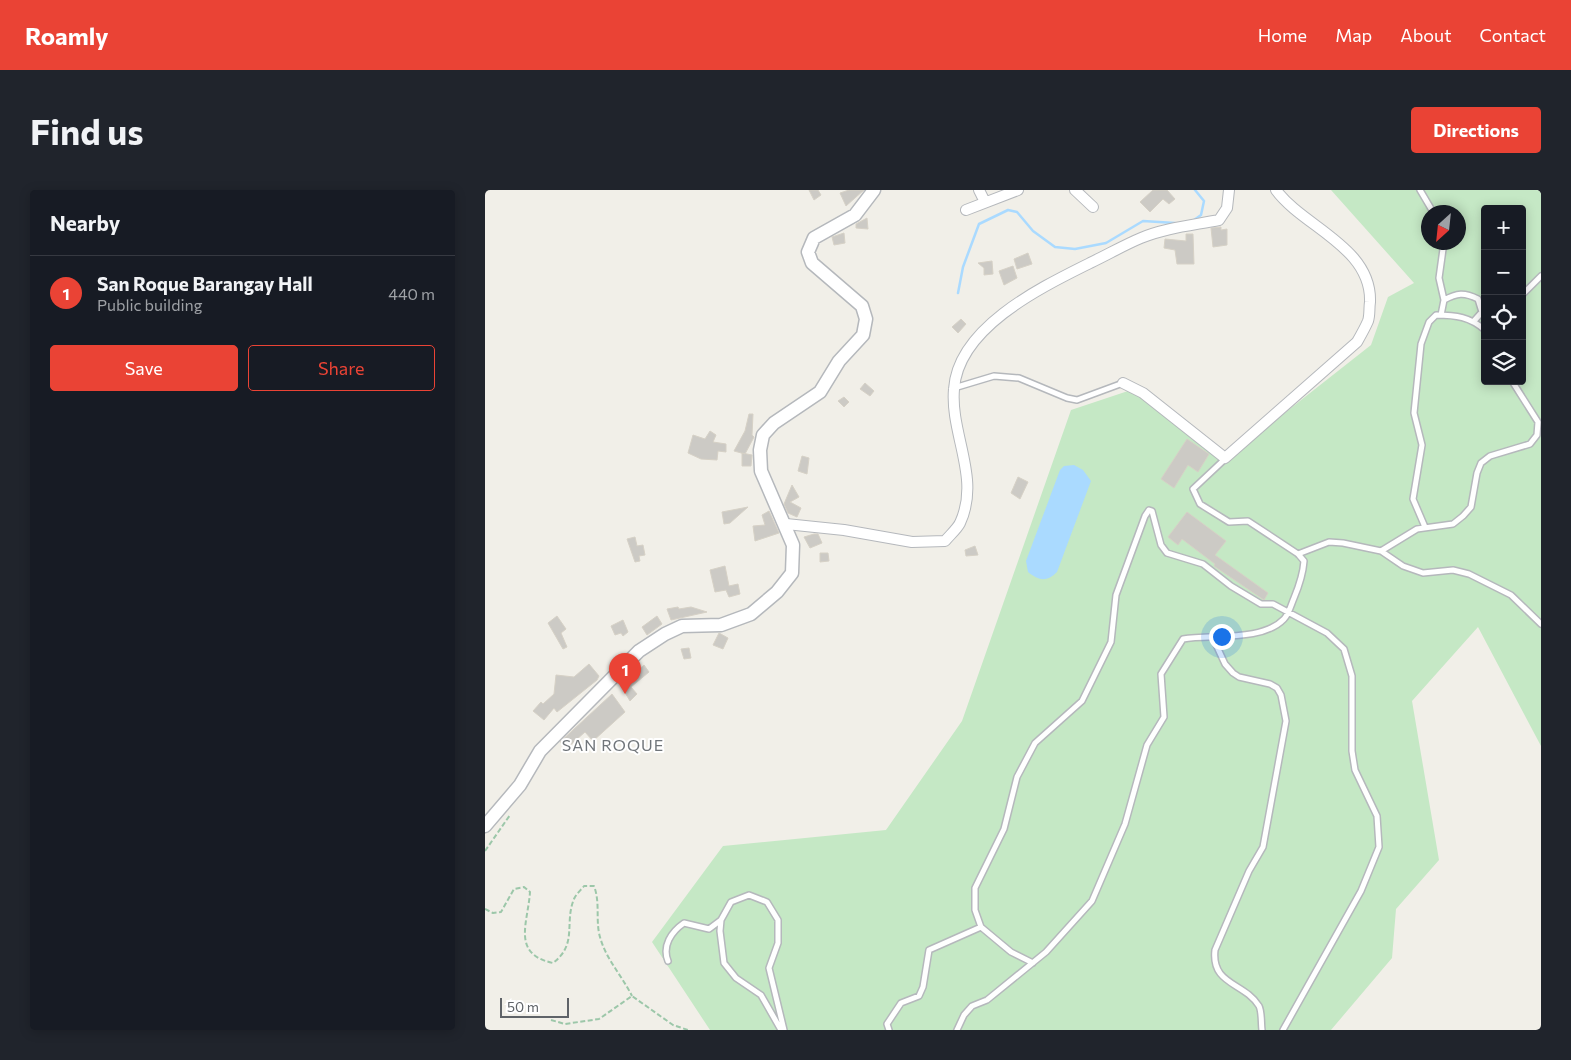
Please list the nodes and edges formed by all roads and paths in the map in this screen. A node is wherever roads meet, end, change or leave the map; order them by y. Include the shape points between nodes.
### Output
1 (874, 190) edge
2 (979, 190) edge
3 (1018, 190) edge
4 (1075, 190) edge
5 (1229, 190) edge
6 (1276, 190) edge
7 (1420, 190) edge
8 (985, 202) junction
9 (1429, 205) edge
10 (1093, 207) dead end
11 (966, 210) dead end
12 (1443, 250) edge
13 (1541, 276) edge
14 (1526, 291) edge
15 (1444, 300) junction
16 (1481, 308) edge
17 (1481, 314) edge
18 (1441, 315) junction
19 (1474, 321) junction
20 (1481, 327) edge
21 (1123, 383) joint
22 (1515, 385) edge
23 (954, 388) junction
24 (1245, 443) junction
25 (1216, 451) junction
26 (1225, 458) junction
27 (785, 524) junction
28 (1425, 527) junction
29 (1381, 552) junction
30 (1299, 554) junction
31 (1288, 612) junction
32 (1541, 624) edge
33 (1213, 638) junction
34 (485, 826) edge
35 (485, 909) edge
36 (721, 920) junction
37 (981, 927) junction
38 (668, 961) dead end
39 (1033, 963) junction
40 (632, 996) junction
41 (551, 1020) dead end
42 (687, 1030) edge
43 (782, 1030) edge
44 (889, 1030) edge
45 (957, 1030) edge
46 (1262, 1030) edge
47 (1283, 1030) edge

1 - 27 street via 855,215 814,238 808,252 812,263 862,306 866,319 863,335 839,361 820,392 774,423 763,436 761,471
2 - 8 street
3 - 8 street
4 - 10 street
5 - 23 street via 1227,208 1219,220 1143,237 1033,291 991,324 973,343 960,360
6 - 24 street via 1284,201 1340,243 1360,267 1370,289 1369,319 1357,342
7 - 9 lane
8 - 11 street
12 - 15 lane via 1439,278
13 - 14 lane
15 - 16 lane via 1466,293 1477,299
15 - 18 lane
17 - 19 lane
18 - 19 lane via 1456,315
18 - 28 lane via 1436,315 1429,322 1421,344 1414,412 1422,445 1413,499
19 - 20 lane
21 - 23 lane via 1077,400 1019,378 994,376
21 - 25 street via 1143,393
22 - 28 lane via 1538,422 1537,435 1530,444 1490,456 1481,463 1471,507 1463,516 1453,524
23 - 27 street via 955,417 967,471 967,496 959,524 945,541 912,542
24 - 25 street
24 - 26 street
25 - 26 street
26 - 30 lane via 1193,489 1200,504 1229,522 1248,521
27 - 34 street via 793,545 792,573 777,592 751,614 721,625 682,626 639,651 540,751 505,806
28 - 29 lane
29 - 30 lane via 1329,542
29 - 32 lane via 1403,566 1423,573 1453,570 1469,574 1511,594
30 - 31 lane via 1304,561 1303,576
31 - 33 lane via 1285,619 1271,629
31 - 37 lane via 1273,604 1261,604 1203,564 1167,553 1161,545 1153,511 1149,510 1116,595 1111,642 1082,701 1035,743 1017,777 1004,829 975,888 975,910
31 - 47 lane via 1327,633 1344,649 1352,676 1355,770 1377,816 1379,847 1361,891
33 - 39 lane via 1183,639 1161,674 1164,717 1147,744 1125,824 1092,901
33 - 46 lane via 1233,673 1277,688 1286,722 1263,847 1249,871 1215,950 1213,963 1220,975 1251,997 1260,1008
35 - 40 path via 501,912 514,889 524,887 530,892 524,929 527,949 538,960 553,962 564,954 568,942 574,898 583,886 594,886 599,898 599,932 611,964
36 - 38 lane via 709,929 684,923 675,930 667,944
36 - 43 lane via 724,963 736,978 761,994
36 - 43 lane via 731,902 749,895 767,902 778,920 779,943 769,968
37 - 39 lane via 1011,952
37 - 44 lane via 929,950 919,996 901,1003 887,1024
39 - 45 lane via 987,1000 972,1006 963,1015
40 - 41 path via 599,1019 565,1024
40 - 42 path via 673,1025

